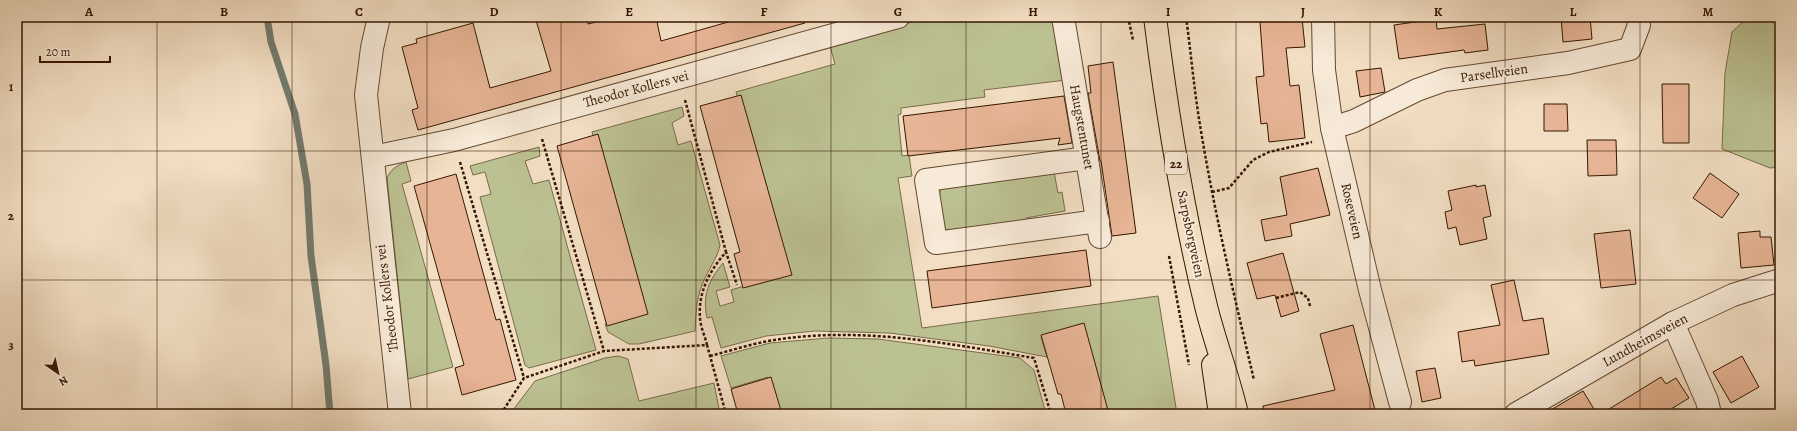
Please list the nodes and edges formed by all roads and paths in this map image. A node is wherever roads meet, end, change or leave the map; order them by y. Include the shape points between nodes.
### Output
1 (379, 17) edge
2 (898, 17) edge
3 (1063, 17) edge
4 (1155, 17) edge
5 (1186, 17) edge
6 (1323, 17) edge
7 (1638, 17) edge
8 (678, 77) junction
9 (535, 116) junction
10 (1333, 133) junction
11 (454, 140) junction
12 (373, 157) junction
13 (1087, 158) junction
14 (1212, 192) junction
15 (726, 252) junction
16 (1780, 280) edge
17 (737, 285) dead end
18 (1276, 298) dead end
19 (1310, 306) dead end
20 (1207, 308) junction
21 (1673, 323) junction
22 (707, 345) junction
23 (604, 351) junction
24 (710, 356) junction
25 (524, 378) junction
26 (1255, 384) dead end
27 (1400, 402) dead end
28 (400, 414) edge
29 (501, 414) edge
30 (726, 414) edge
31 (1051, 414) edge
32 (1220, 414) edge
33 (1238, 414) edge
34 (1516, 414) edge
35 (1710, 414) edge

1 - 12 street, Theodor Kollers vei via 366,95
2 - 8 street, Theodor Kollers vei
3 - 13 street, Haugstentunet
4 - 20 highway, Sarpsborgveien / 22 via 1167,111
5 - 14 path
6 - 10 street, Roseveien via 1324,70
7 - 10 street, Parsellveien via 1639,25 1630,49 1568,63 1445,80 1417,90
8 - 9 street, Theodor Kollers vei
8 - 15 path
9 - 11 street, Theodor Kollers vei
9 - 23 path
10 - 14 path via 1269,152 1253,160 1229,188
10 - 27 street, Roseveien
11 - 12 street, Theodor Kollers vei
11 - 25 path
12 - 28 street, Theodor Kollers vei
13 - 13 street, Haugstentunet via 1099,229 936,243 926,180
14 - 26 path
15 - 17 path
15 - 22 path via 708,277 702,298 700,318
16 - 21 street, Lundheimsveien via 1733,295
18 - 19 path via 1300,292 1308,298
20 - 32 highway, Sarpsborgveien / 22
20 - 33 highway, Sarpsborgveien / 22
21 - 34 street, Lundheimsveien
21 - 35 street via 1708,401
22 - 23 path
22 - 24 path
23 - 25 path
24 - 30 path
24 - 31 path via 780,339 822,335 888,337 944,343 1034,358
25 - 29 path

